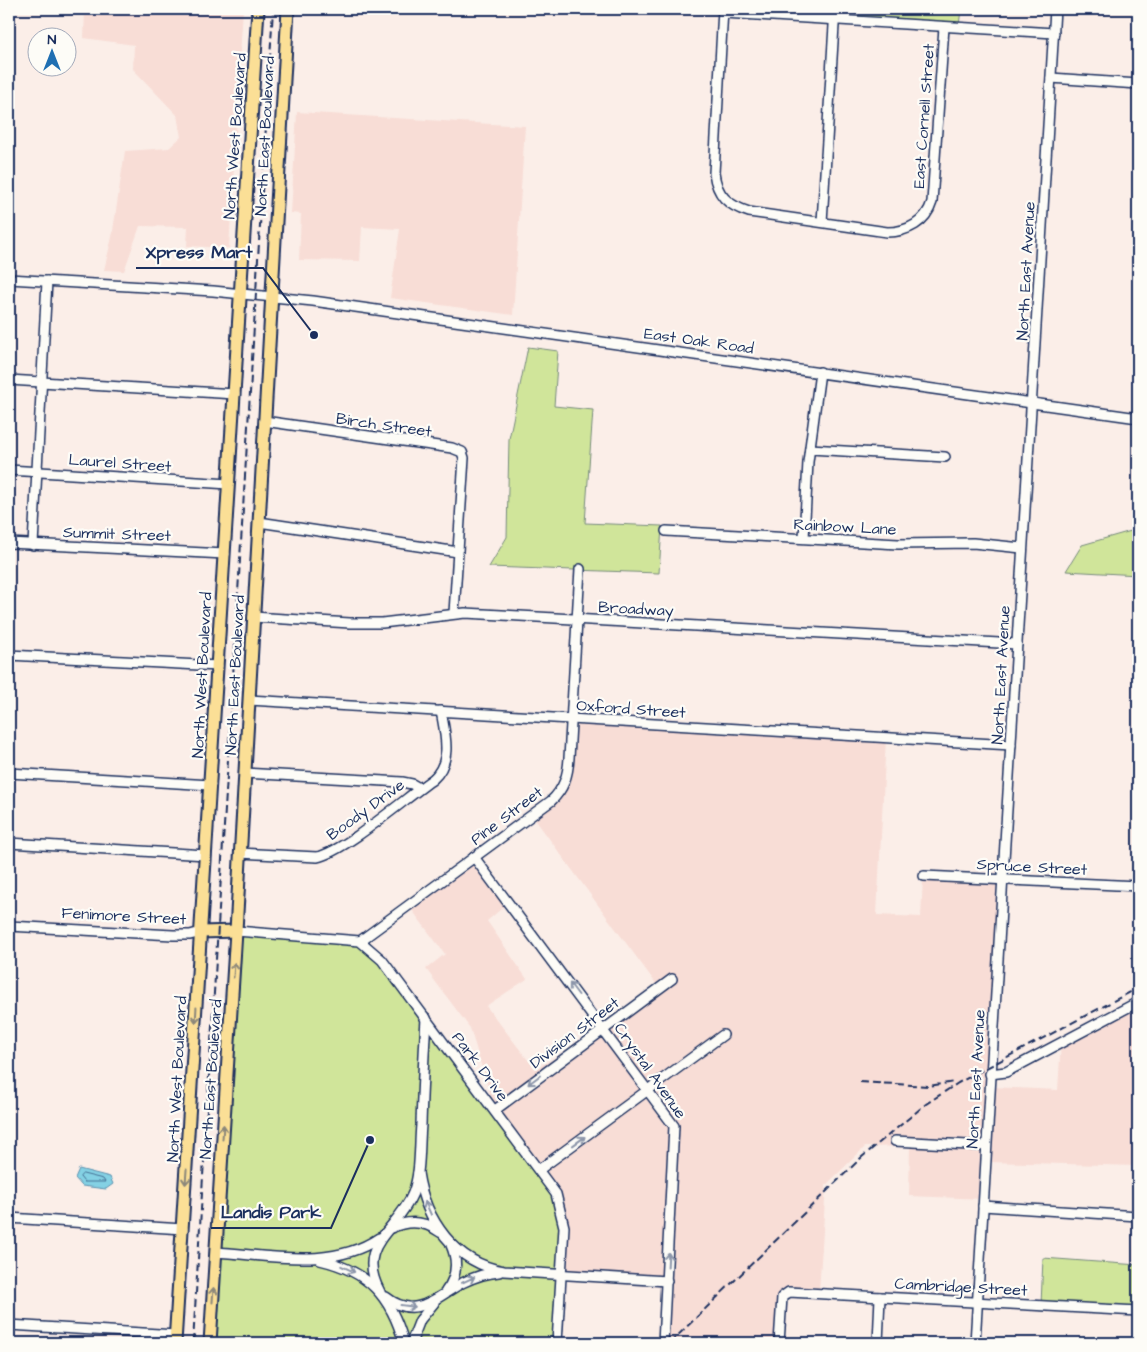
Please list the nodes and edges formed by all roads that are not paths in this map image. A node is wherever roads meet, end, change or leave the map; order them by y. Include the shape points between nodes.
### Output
1 (258, 9) edge
2 (288, 9) edge
3 (835, 9) edge
4 (1055, 9) edge
5 (723, 11) edge
6 (834, 20) junction
7 (944, 27) junction
8 (1054, 33) junction
9 (1051, 78) junction
10 (1138, 84) edge
11 (822, 222) junction
12 (9, 279) edge
13 (47, 281) junction
14 (241, 293) junction
15 (271, 296) junction
16 (820, 372) junction
17 (9, 380) edge
18 (42, 382) junction
19 (235, 394) junction
20 (1031, 402) junction
21 (1138, 418) edge
22 (264, 421) junction
23 (810, 449) junction
24 (946, 458) dead end
25 (9, 470) edge
26 (36, 472) junction
27 (229, 484) junction
28 (259, 522) junction
29 (666, 530) dead end
30 (804, 538) junction
31 (9, 544) edge
32 (33, 545) junction
33 (1022, 548) junction
34 (458, 552) junction
35 (225, 554) junction
36 (580, 569) dead end
37 (454, 613) junction
38 (254, 617) junction
39 (577, 619) junction
40 (1017, 644) junction
41 (9, 655) edge
42 (218, 666) junction
43 (249, 700) junction
44 (441, 711) junction
45 (571, 719) junction
46 (1012, 745) junction
47 (9, 773) edge
48 (245, 773) junction
49 (211, 785) junction
50 (419, 788) junction
51 (9, 843) edge
52 (240, 853) junction
53 (206, 855) junction
54 (474, 857) junction
55 (924, 876) dead end
56 (1003, 880) junction
57 (1138, 886) edge
58 (9, 926) edge
59 (201, 932) junction
60 (236, 932) junction
61 (360, 941) junction
62 (672, 979) dead end
63 (1138, 1002) edge
64 (426, 1018) junction
65 (604, 1028) junction
66 (723, 1035) dead end
67 (990, 1074) junction
68 (648, 1090) junction
69 (495, 1110) junction
70 (895, 1141) dead end
71 (986, 1146) junction
72 (540, 1169) junction
73 (418, 1173) junction
74 (983, 1206) junction
75 (1138, 1216) edge
76 (9, 1218) edge
77 (183, 1229) junction
78 (384, 1234) junction
79 (448, 1240) junction
80 (216, 1252) junction
81 (310, 1258) junction
82 (504, 1271) junction
83 (561, 1275) junction
84 (667, 1281) junction
85 (381, 1293) junction
86 (880, 1297) junction
87 (436, 1300) junction
88 (978, 1303) junction
89 (1138, 1311) edge
90 (9, 1325) edge
91 (176, 1339) edge
92 (210, 1343) edge
93 (404, 1343) edge
94 (411, 1343) edge
95 (557, 1343) edge
96 (663, 1343) edge
97 (779, 1343) edge
98 (878, 1343) edge
99 (975, 1343) edge

1 - 14 main road, North West Boulevard
2 - 15 main road, North East Boulevard
3 - 6 street
4 - 8 street, North East Avenue
5 - 6 street
5 - 11 street, East Cornell Street via 714,173 721,195 732,206 749,212
6 - 7 street
6 - 11 street
7 - 8 street
7 - 11 street, East Cornell Street via 935,182 929,210 911,227 896,232
8 - 9 street, North East Avenue
9 - 10 street
9 - 20 street, North East Avenue
12 - 13 street, East Oak Road
13 - 14 street, East Oak Road
13 - 18 street
14 - 15 street, East Oak Road
14 - 19 main road, North West Boulevard
15 - 16 street, East Oak Road
15 - 22 main road, North East Boulevard
16 - 20 street, East Oak Road
16 - 23 street
17 - 18 street
18 - 19 street
18 - 26 street
19 - 27 main road, North West Boulevard
20 - 21 street, East Oak Road
20 - 33 street, North East Avenue
22 - 28 main road, North East Boulevard
22 - 34 street, Birch Street via 458,450 464,458
23 - 24 street
23 - 30 street
25 - 26 street, Laurel Street
26 - 27 street, Laurel Street
26 - 32 street
27 - 35 main road, North West Boulevard
28 - 34 street
28 - 38 main road, North East Boulevard
29 - 30 street, Rainbow Lane
30 - 33 street, Rainbow Lane via 898,544 973,543
31 - 32 street, Summit Street
32 - 35 street, Summit Street
33 - 40 street, North East Avenue
34 - 37 street, Birch Street
35 - 42 main road, North West Boulevard
36 - 39 street, Pine Street
37 - 38 street, Broadway via 358,623
37 - 39 street, Broadway
38 - 43 main road, North East Boulevard
39 - 40 street, Broadway
39 - 45 street, Pine Street
40 - 46 street, North East Avenue
41 - 42 street
42 - 49 main road, North West Boulevard
43 - 44 street, Oxford Street
43 - 48 main road, North East Boulevard
44 - 45 street, Oxford Street
44 - 50 street, Boody Drive via 446,742 445,761 438,774
45 - 46 street, Oxford Street
45 - 54 street, Pine Street via 568,771 559,793
46 - 56 street, North East Avenue
47 - 49 street
48 - 50 street via 402,782
48 - 52 main road, North East Boulevard
49 - 53 main road, North West Boulevard
50 - 52 street, Boody Drive via 326,855
51 - 53 street
52 - 60 main road, North East Boulevard
53 - 59 main road, North West Boulevard
54 - 61 street, Pine Street
65 -> 54 street, Crystal Avenue
55 - 56 street, Spruce Street
56 - 57 street, Spruce Street
56 - 67 street, North East Avenue
58 - 59 street, Fenimore Street via 173,935
59 - 60 main road, Fenimore Street
59 -> 77 main road, North West Boulevard
60 - 61 street
80 -> 60 main road, North East Boulevard
61 - 64 street, Park Drive via 382,960
62 - 65 street, Division Street
63 - 67 street via 1006,1072
64 - 69 street, Park Drive
64 - 73 street
65 - 68 street, Crystal Avenue
65 -> 69 street, Division Street
66 - 68 street
67 - 71 street, North East Avenue
72 -> 68 street
84 -> 68 street, Crystal Avenue via 676,1133
69 - 72 street, Park Drive
70 - 71 street
71 - 74 street, North East Avenue
72 - 83 street, Park Drive via 561,1206 564,1226
73 - 78 street via 405,1209
79 -> 73 street via 428,1211
74 - 75 street
74 - 88 street, North East Avenue
76 - 77 street
77 - 91 main road, North West Boulevard
78 - 79 street via 399,1225 417,1222 435,1228
78 - 81 street via 351,1251
78 - 85 street via 371,1262 372,1278
79 - 82 street via 472,1259
79 - 87 street via 455,1258 455,1274 446,1292
80 - 81 street
92 -> 80 main road, North East Boulevard
81 -> 85 street via 349,1270
82 - 83 street
87 -> 82 street via 473,1278
83 - 84 street
83 - 95 street, Park Drive
84 - 96 street, Crystal Avenue
85 -> 87 street via 409,1307
85 - 93 street via 394,1313
86 - 88 street, Cambridge Street
86 - 97 street, Cambridge Street via 802,1292 783,1295
86 - 98 street
87 - 94 street via 420,1320
88 - 89 street, Cambridge Street
88 - 99 street, North East Avenue
90 - 91 street

